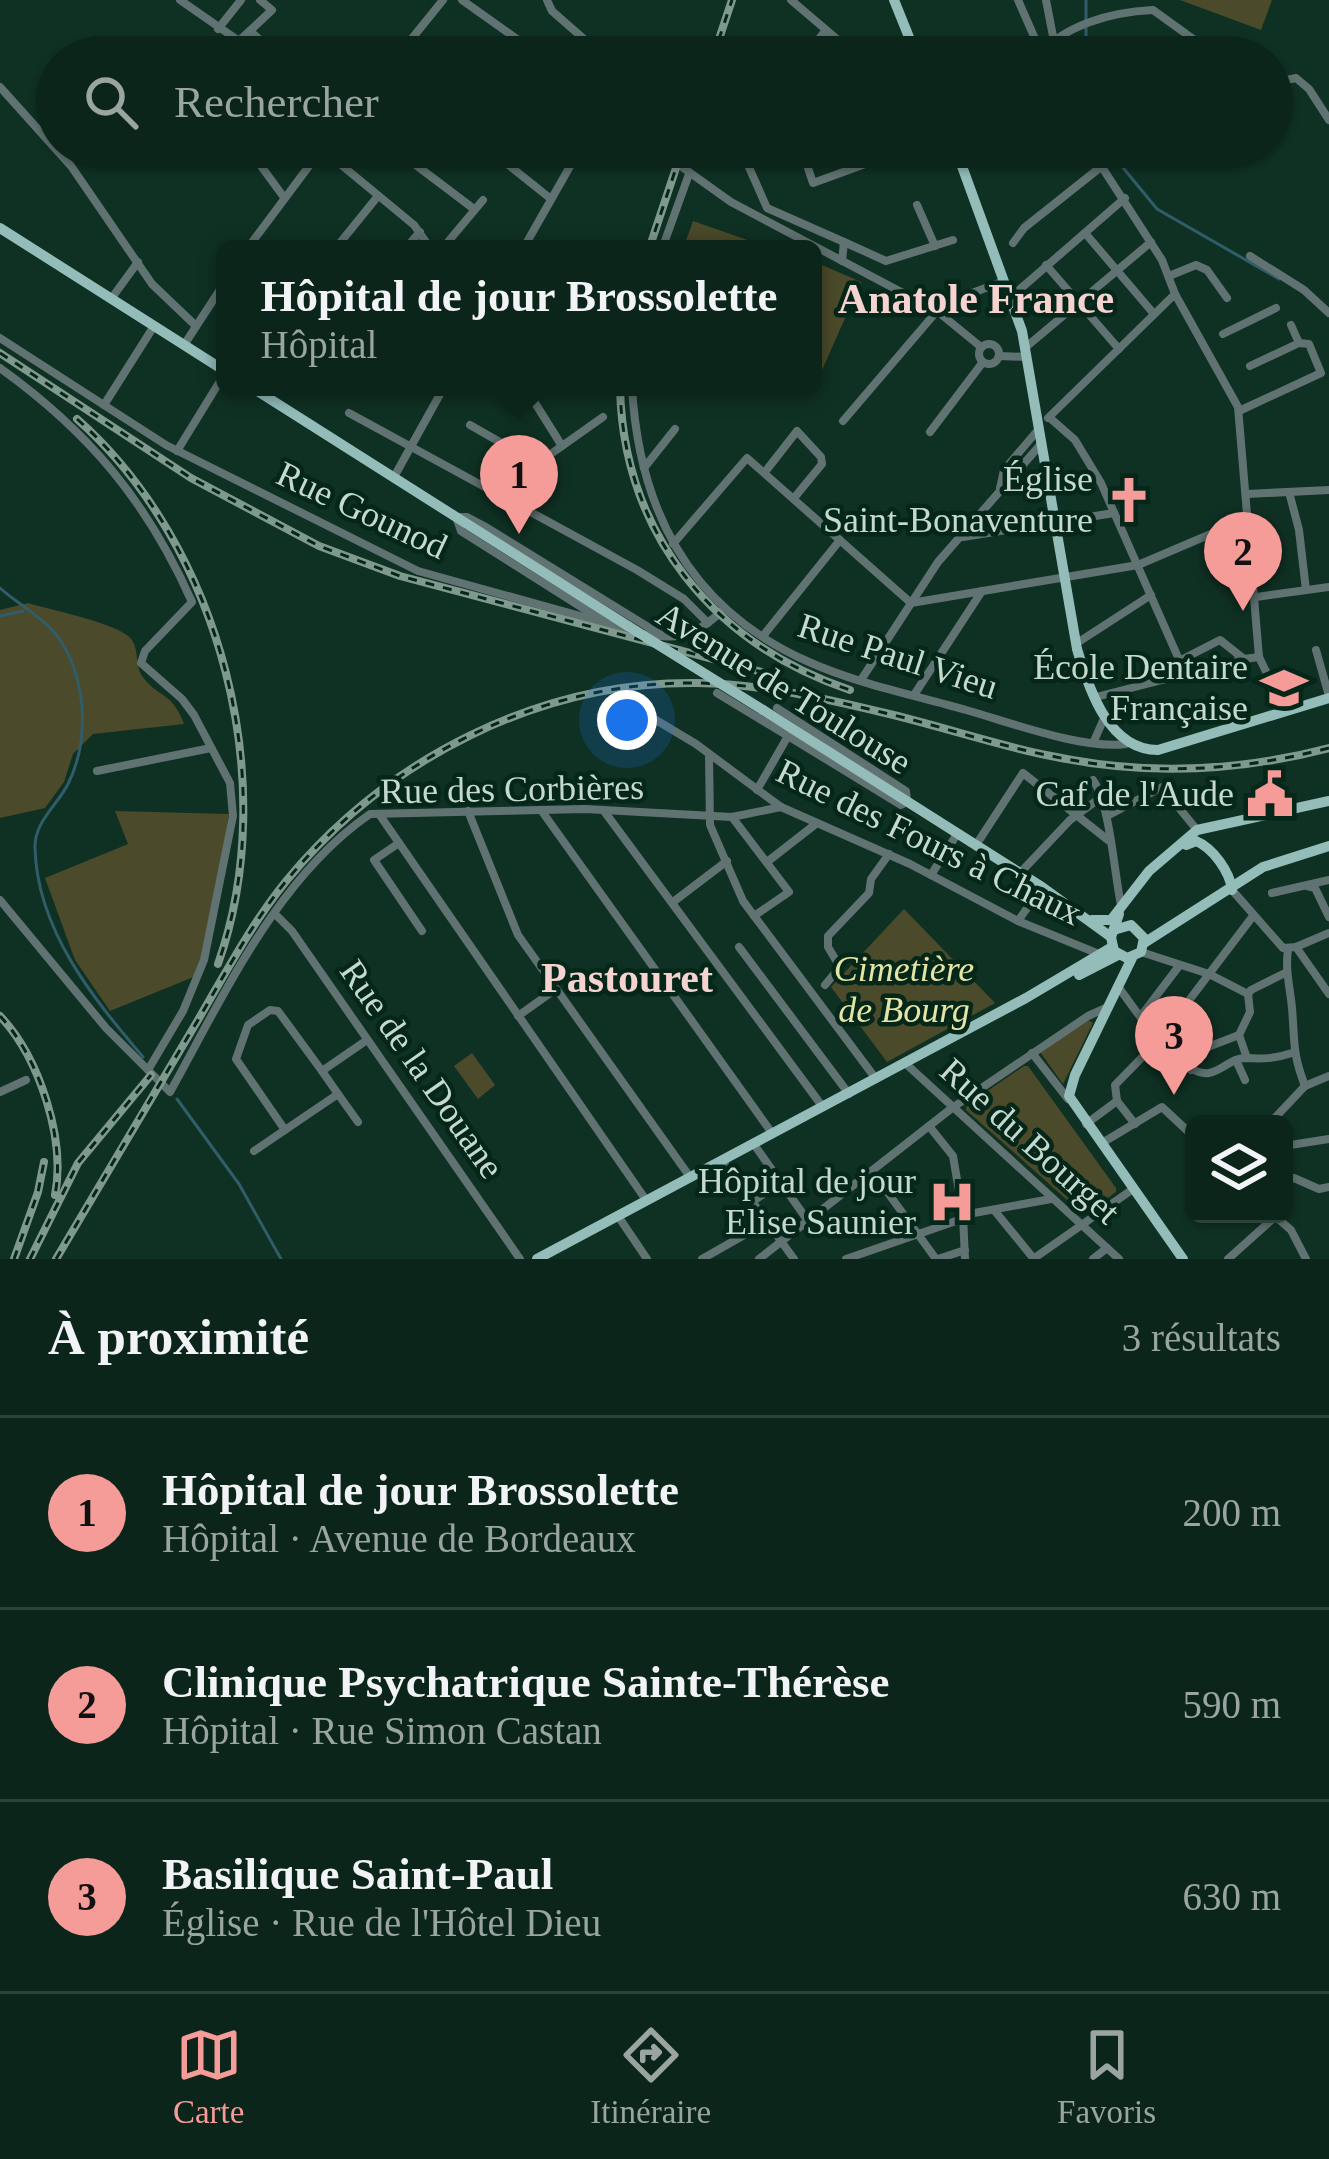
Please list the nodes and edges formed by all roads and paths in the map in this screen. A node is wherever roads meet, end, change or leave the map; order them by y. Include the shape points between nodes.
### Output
1 (180, 0) edge
2 (241, 0) edge
3 (260, 0) edge
4 (282, 0) edge
5 (443, 0) edge
6 (462, 0) edge
7 (547, 0) edge
8 (790, 0) edge
9 (894, 0) edge
10 (1018, 0) edge
11 (1046, 0) edge
12 (272, 10) junction
13 (218, 29) junction
14 (826, 30) junction
15 (251, 32) junction
16 (230, 36) edge
17 (246, 36) edge
18 (256, 36) edge
19 (414, 36) edge
20 (513, 36) edge
21 (581, 36) edge
22 (821, 36) edge
23 (833, 36) edge
24 (909, 36) edge
25 (1034, 36) edge
26 (1054, 36) edge
27 (1056, 36) edge
28 (1190, 36) edge
29 (1293, 79) edge
30 (0, 87) edge
31 (1329, 120) edge
32 (36, 127) edge
33 (72, 168) edge
34 (262, 168) edge
35 (306, 168) edge
36 (346, 168) edge
37 (420, 168) edge
38 (512, 168) edge
39 (567, 168) edge
40 (681, 168) edge
41 (749, 168) edge
42 (808, 168) edge
43 (853, 168) edge
44 (964, 168) edge
45 (1099, 168) edge
46 (1103, 168) edge
47 (689, 174) junction
48 (283, 196) junction
49 (378, 196) junction
50 (551, 199) junction
51 (1125, 199) junction
52 (484, 200) dead end
53 (917, 205) dead end
54 (474, 209) junction
55 (0, 228) edge
56 (420, 232) junction
57 (1085, 233) junction
58 (253, 240) edge
59 (342, 240) edge
60 (413, 240) edge
61 (425, 240) edge
62 (449, 240) edge
63 (528, 240) edge
64 (665, 240) edge
65 (802, 240) edge
66 (952, 240) dead end
67 (844, 242) junction
68 (1151, 242) junction
69 (1013, 243) dead end
70 (935, 246) junction
71 (822, 250) edge
72 (1250, 256) dead end
73 (842, 261) junction
74 (138, 262) junction
75 (1046, 265) junction
76 (1116, 270) junction
77 (1169, 276) junction
78 (1006, 281) junction
79 (1175, 294) junction
80 (216, 296) edge
81 (1011, 297) junction
82 (1227, 298) dead end
83 (111, 299) junction
84 (1078, 302) junction
85 (1276, 308) dead end
86 (937, 311) junction
87 (1329, 313) edge
88 (1154, 314) junction
89 (1291, 325) dead end
90 (154, 326) junction
91 (196, 326) junction
92 (0, 338) edge
93 (1213, 338) junction
94 (1300, 343) junction
95 (184, 345) junction
96 (981, 347) junction
97 (1119, 349) junction
98 (1027, 352) junction
99 (999, 356) junction
100 (983, 362) junction
101 (216, 366) edge
102 (1250, 366) dead end
103 (0, 368) edge
104 (1325, 372) edge
105 (216, 387) edge
106 (265, 396) edge
107 (439, 396) edge
108 (533, 396) edge
109 (632, 396) edge
110 (104, 405) junction
111 (1239, 410) junction
112 (349, 413) dead end
113 (603, 417) dead end
114 (843, 421) dead end
115 (1042, 423) junction
116 (470, 425) dead end
117 (675, 429) dead end
118 (930, 432) dead end
119 (1041, 444) junction
120 (410, 446) junction
121 (562, 446) junction
122 (177, 451) junction
123 (533, 466) junction
124 (643, 469) junction
125 (765, 472) junction
126 (394, 477) junction
127 (1001, 489) junction
128 (1329, 490) edge
129 (1289, 492) junction
130 (1246, 494) junction
131 (502, 497) junction
132 (794, 498) junction
133 (1114, 513) junction
134 (456, 517) junction
135 (1246, 519) junction
136 (1056, 522) junction
137 (961, 537) junction
138 (840, 540) junction
139 (673, 544) junction
140 (1138, 565) junction
141 (1066, 577) junction
142 (1329, 587) edge
143 (982, 590) junction
144 (1306, 590) junction
145 (1151, 595) junction
146 (1256, 597) dead end
147 (911, 603) junction
148 (724, 608) junction
149 (709, 623) junction
150 (612, 626) junction
151 (763, 636) junction
152 (669, 639) junction
153 (1076, 644) junction
154 (1316, 650) dead end
155 (1259, 657) junction
156 (1244, 659) junction
157 (1180, 660) junction
158 (1185, 673) junction
159 (861, 680) junction
160 (718, 693) dead end
161 (914, 695) junction
162 (616, 696) dead end
163 (1096, 697) junction
164 (1329, 697) edge
165 (1285, 712) junction
166 (1106, 715) junction
167 (788, 736) junction
168 (1094, 741) junction
169 (1120, 741) junction
170 (211, 748) junction
171 (709, 754) junction
172 (97, 771) dead end
173 (1093, 780) dead end
174 (757, 790) junction
175 (1100, 798) junction
176 (1329, 801) edge
177 (908, 802) junction
178 (781, 807) junction
179 (541, 810) junction
180 (468, 811) junction
181 (378, 812) junction
182 (604, 812) junction
183 (708, 815) junction
184 (1077, 816) junction
185 (1107, 816) junction
186 (732, 817) junction
187 (818, 823) junction
188 (1197, 830) junction
189 (957, 833) junction
190 (1108, 840) junction
191 (399, 843) junction
192 (976, 845) junction
193 (1329, 846) edge
194 (1176, 849) junction
195 (889, 854) junction
196 (727, 861) junction
197 (767, 862) junction
198 (1020, 873) junction
199 (931, 874) junction
200 (1116, 879) junction
201 (1329, 880) edge
202 (1306, 885) junction
203 (1042, 887) junction
204 (1134, 889) junction
205 (1232, 890) junction
206 (1272, 893) dead end
207 (1324, 893) edge
208 (0, 900) edge
209 (673, 902) junction
210 (1120, 909) junction
211 (275, 914) junction
212 (754, 916) junction
213 (1253, 916) junction
214 (1329, 917) edge
215 (1089, 919) junction
216 (1018, 921) junction
217 (422, 931) dead end
218 (1329, 933) edge
219 (739, 946) dead end
220 (1111, 947) junction
221 (1292, 948) junction
222 (1139, 951) junction
223 (1179, 966) junction
224 (1285, 970) junction
225 (1210, 974) junction
226 (1121, 985) junction
227 (1327, 986) edge
228 (556, 988) junction
229 (818, 990) junction
230 (1248, 994) junction
231 (1110, 1006) junction
232 (518, 1016) junction
233 (1141, 1016) junction
234 (1239, 1036) junction
235 (368, 1040) junction
236 (1159, 1040) junction
237 (1032, 1053) junction
238 (1292, 1053) junction
239 (1247, 1058) junction
240 (1236, 1060) junction
241 (904, 1062) junction
242 (148, 1070) junction
243 (1191, 1070) junction
244 (322, 1071) junction
245 (1329, 1076) edge
246 (876, 1078) junction
247 (26, 1080) dead end
248 (1245, 1080) dead end
249 (1305, 1086) junction
250 (0, 1092) edge
251 (338, 1094) junction
252 (849, 1094) junction
253 (1117, 1101) junction
254 (1072, 1105) junction
255 (822, 1106) junction
256 (952, 1108) junction
257 (1278, 1115) edge
258 (358, 1122) dead end
259 (1087, 1124) junction
260 (1135, 1124) junction
261 (929, 1126) junction
262 (1185, 1129) edge
263 (285, 1130) junction
264 (772, 1133) junction
265 (1329, 1139) edge
266 (753, 1143) junction
267 (1100, 1144) junction
268 (1293, 1145) edge
269 (254, 1151) dead end
270 (722, 1160) junction
271 (872, 1171) junction
272 (691, 1177) junction
273 (1293, 1178) edge
274 (781, 1182) junction
275 (1328, 1187) edge
276 (1133, 1189) junction
277 (1052, 1199) junction
278 (646, 1200) junction
279 (752, 1202) junction
280 (994, 1210) junction
281 (963, 1215) junction
282 (618, 1216) junction
283 (764, 1219) junction
284 (808, 1221) junction
285 (1267, 1223) edge
286 (1282, 1223) edge
287 (1081, 1225) junction
288 (918, 1234) junction
289 (782, 1242) junction
290 (1107, 1249) junction
291 (965, 1255) edge
292 (1233, 1258) edge
293 (520, 1259) edge
294 (537, 1259) edge
295 (647, 1259) edge
296 (702, 1259) edge
297 (760, 1259) edge
298 (794, 1259) edge
299 (846, 1259) edge
300 (937, 1259) edge
301 (1034, 1259) edge
302 (1093, 1259) edge
303 (1119, 1259) edge
304 (1184, 1259) edge
305 (1306, 1259) edge

1 - 13 street
2 - 13 street
3 - 12 street
4 - 12 street
5 - 19 street
6 - 20 street
7 - 21 street
8 - 14 street
9 - 24 main road
10 - 25 street
11 - 26 street
12 - 15 street
13 - 16 street
14 - 22 street
14 - 23 street
15 - 17 street
15 - 18 street
27 - 28 street via 1153,10
29 - 31 street
30 - 32 street
33 - 74 street
34 - 48 street
35 - 48 street
36 - 49 street
37 - 54 street
38 - 50 street
39 - 50 street
40 - 47 street
41 - 67 street via 767,208
42 - 43 street via 813,183
44 - 78 main road
45 - 69 street
46 - 51 street
47 - 64 street
47 - 65 street
48 - 58 street
49 - 56 street
49 - 59 street
50 - 63 street
51 - 57 street
51 - 68 street
52 - 54 street
53 - 70 street
54 - 62 street
55 - 83 main road
56 - 60 street
56 - 61 street
57 - 75 street
57 - 76 street
66 - 70 street
67 - 70 street via 886,261
67 - 73 street
68 - 76 street
68 - 77 street
71 - 73 street
72 - 87 street
73 - 86 street
74 - 83 street
74 - 91 street
75 - 81 street
75 - 84 street
76 - 84 street
76 - 88 street
77 - 79 street
77 - 82 street via 1207,270
78 - 81 main road
78 - 86 street
79 - 88 street
79 - 93 street
80 - 91 street
81 - 98 main road
83 - 90 main road
84 - 97 street
84 - 98 street
85 - 93 street
86 - 96 street
86 - 114 street
88 - 97 street
89 - 94 street
90 - 95 main road
90 - 110 street
91 - 95 street
92 - 110 street, Rue Gounod
93 - 111 street
94 - 102 street
94 - 104 street via 1309,344
95 - 101 main road
96 - 99 street via 992,344
96 - 100 street
97 - 115 street
98 - 99 street
98 - 115 main road
99 - 100 street
100 - 118 street
103 - 170 street via 89,441 138,500 169,555 191,602 141,663 182,699
104 - 111 street
105 - 122 street
106 - 126 main road, Avenue de Toulouse
107 - 120 street
108 - 121 street
109 - 124 street, Rue Paul Vieu
110 - 122 street, Rue Gounod
111 - 130 street
112 - 120 street
113 - 121 street
115 - 119 main road
115 - 127 street via 1004,470
115 - 133 street via 1075,440
116 - 123 street
117 - 124 street
119 - 127 street
119 - 136 main road
120 - 126 street
120 - 131 street
121 - 123 street
122 - 150 street, Rue Gounod via 418,571
123 - 131 street
124 - 139 street, Rue Paul Vieu
125 - 132 street
125 - 132 street via 797,431 822,464
125 - 139 street via 747,458
126 - 134 main road, Avenue de Toulouse
127 - 137 street
128 - 129 street
129 - 130 street
129 - 144 street
130 - 135 street
131 - 149 street via 637,570
132 - 138 street
133 - 136 street
133 - 140 street
134 - 150 street via 461,531
134 - 152 street via 484,526
134 - 177 main road, Avenue de Toulouse, bridge
135 - 140 street
135 - 155 street
136 - 137 street
136 - 141 main road
137 - 147 street
138 - 147 street
138 - 151 street
139 - 148 street, Rue Paul Vieu
140 - 141 street
140 - 145 street
141 - 143 street
141 - 153 main road
142 - 144 street
143 - 147 street
143 - 161 street
144 - 146 street
145 - 153 street
145 - 157 street
147 - 159 street
148 - 149 street
148 - 151 street, Rue Paul Vieu
149 - 152 street via 698,634
150 - 152 street, Rue Gounod
151 - 159 street, Rue Paul Vieu
153 - 163 main road
154 - 164 street
155 - 156 street
155 - 165 street
156 - 157 street via 1220,640
156 - 158 street
157 - 158 street
158 - 163 street
159 - 161 street, Rue Paul Vieu
160 - 167 street, Avenue de Toulouse
161 - 168 street, Rue Paul Vieu
162 - 171 street, Rue des Fours à Chaux
163 - 166 main road
164 - 165 main road
165 - 169 main road via 1165,748
166 - 168 street
166 - 169 main road
167 - 174 street
167 - 177 street, Avenue de Toulouse via 901,805
168 - 169 street
170 - 172 street
170 - 242 street via 230,783 228,854 204,960
171 - 174 street, Rue des Fours à Chaux
171 - 183 street
173 - 175 street
174 - 178 street, Rue des Fours à Chaux
175 - 184 street
175 - 185 street
176 - 188 main road
177 - 189 main road, Avenue de Toulouse
178 - 186 street, Rue des Corbières
178 - 187 street, Rue des Fours à Chaux
179 - 180 street, Rue des Corbières
179 - 182 street, Rue des Corbières
179 - 264 street
180 - 181 street, Rue des Corbières
180 - 228 street via 518,935
181 - 191 street
181 - 211 street, Rue des Corbières via 347,830
182 - 183 street, Rue des Corbières
182 - 209 street
183 - 186 street, Rue des Corbières
183 - 196 street
184 - 190 street
184 - 192 street via 1023,773
184 - 198 street
185 - 188 street via 1162,787
185 - 190 street
186 - 197 street
187 - 195 street, Rue des Fours à Chaux
187 - 197 street
188 - 194 main road
189 - 192 main road, Avenue de Toulouse
189 - 199 street
190 - 200 street
191 - 217 street via 374,860
191 - 232 street
192 - 198 main road, Avenue de Toulouse
193 - 205 main road via 1263,867
194 - 204 main road
194 - 205 main road via 1206,845
195 - 199 street, Rue des Fours à Chaux
195 - 229 street via 871,891 828,936 840,967
196 - 209 street
196 - 212 street
197 - 212 street via 788,892
198 - 203 main road, Avenue de Toulouse
199 - 216 street, Rue des Fours à Chaux
200 - 204 street
200 - 210 street
201 - 202 street
202 - 206 street
202 - 207 street
203 - 215 main road, Avenue de Toulouse
203 - 216 street
204 - 210 main road
205 - 213 street
205 - 222 main road
207 - 214 street
208 - 242 street
209 - 255 street
210 - 215 main road via 1108,921
210 - 220 main road
211 - 235 street, Rue de la Douane
211 - 242 street, Rue des Corbières via 170,1092
212 - 229 street
213 - 221 street via 1277,944
213 - 225 street
215 - 220 main road, Avenue de Toulouse
216 - 220 street, Rue des Fours à Chaux
218 - 221 street
219 - 252 street
220 - 222 main road
220 - 222 main road via 1135,926
220 - 226 main road
220 - 241 main road
221 - 224 street
221 - 227 street
222 - 223 street
222 - 226 main road
223 - 225 street
223 - 233 street
224 - 230 street
224 - 238 street
225 - 230 street
225 - 236 street
226 - 231 main road
226 - 233 street
228 - 232 street
228 - 272 street
229 - 246 street
230 - 234 street
231 - 237 street
231 - 254 main road via 1075,1075
232 - 278 street
233 - 236 street
234 - 239 street
234 - 243 street via 1200,1050
235 - 244 street
235 - 293 street, Rue de la Douane
236 - 243 street
236 - 253 street via 1115,1085
237 - 254 street
237 - 256 street
238 - 239 street
238 - 249 street
239 - 240 street
240 - 243 street via 1208,1073
240 - 248 street
241 - 246 main road
241 - 256 street, Rue du Bourget
244 - 251 street
244 - 263 street via 278,1011 248,1025 236,1059
245 - 249 street
246 - 252 main road
247 - 250 street
249 - 257 street
251 - 258 street
251 - 263 street
252 - 255 main road
253 - 259 street
253 - 260 street
254 - 259 main road
255 - 264 main road
256 - 261 street
256 - 277 street, Rue du Bourget
259 - 267 main road
260 - 262 street via 1162,1107
260 - 267 street
261 - 271 street
261 - 281 street via 953,1156
263 - 269 street
264 - 266 main road
265 - 268 street
266 - 270 main road
266 - 274 street
267 - 276 main road
270 - 272 main road
270 - 279 street
271 - 284 street
271 - 288 street
272 - 278 main road
273 - 275 street
274 - 279 street
274 - 284 street
276 - 287 street
276 - 304 main road
277 - 280 street
277 - 287 street, Rue du Bourget
278 - 282 main road
279 - 283 street
280 - 281 street
280 - 301 street
281 - 288 street
281 - 291 street
282 - 294 main road
282 - 295 street
283 - 289 street
283 - 296 street
284 - 289 street
285 - 292 street
286 - 305 street
287 - 290 street, Rue du Bourget
287 - 301 street
288 - 299 street
288 - 300 street
289 - 297 street
289 - 298 street
290 - 302 street
290 - 303 street, Rue du Bourget
291 - 300 street

